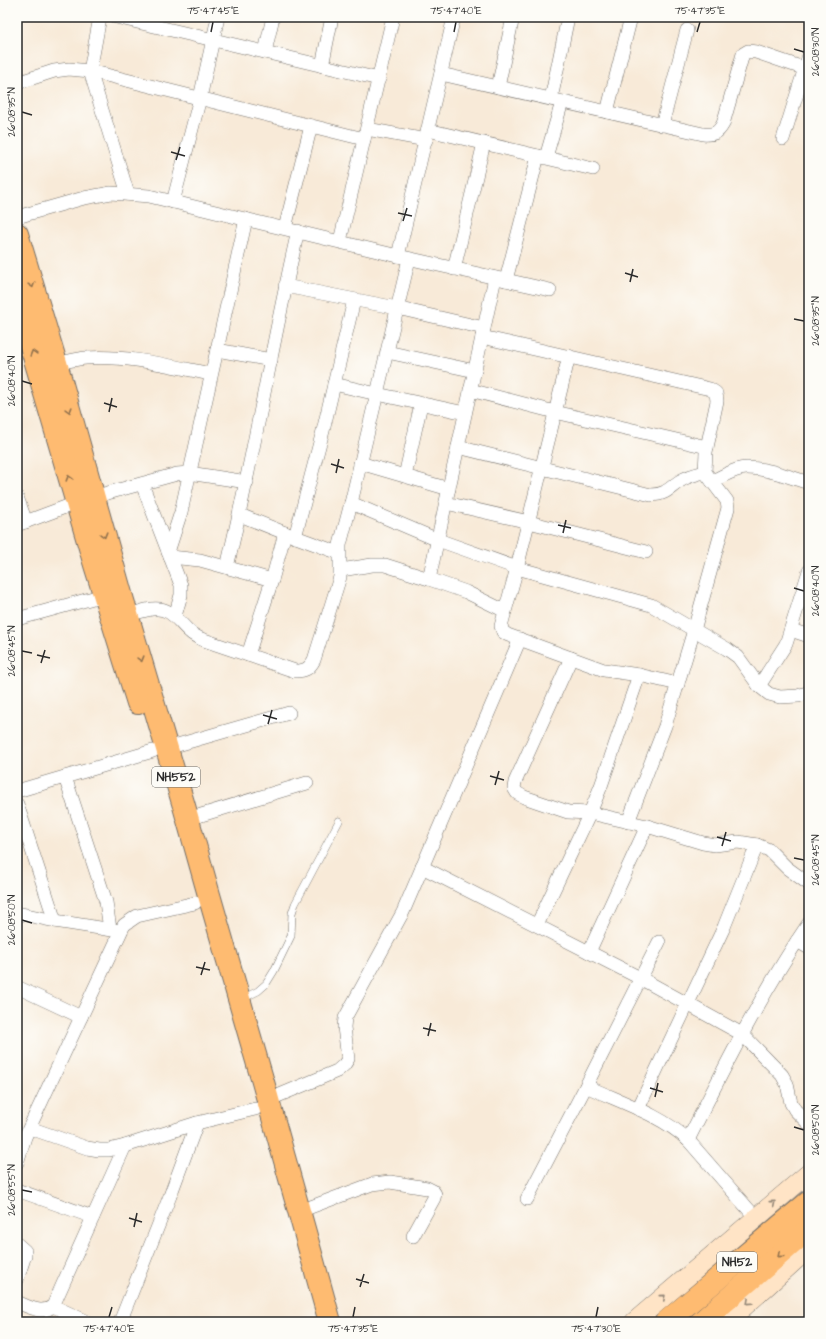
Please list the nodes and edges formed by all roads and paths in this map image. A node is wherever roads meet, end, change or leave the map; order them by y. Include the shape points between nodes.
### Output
1 (100, 17) edge
2 (116, 17) edge
3 (218, 17) edge
4 (273, 17) edge
5 (332, 17) edge
6 (393, 17) edge
7 (454, 17) edge
8 (513, 17) edge
9 (568, 17) edge
10 (631, 17) edge
11 (157, 22) edge
12 (687, 30) dead end
13 (213, 40) junction
14 (265, 52) junction
15 (809, 55) edge
16 (322, 66) junction
17 (807, 69) edge
18 (90, 71) junction
19 (441, 74) junction
20 (378, 79) junction
21 (17, 82) edge
22 (498, 87) junction
23 (200, 98) junction
24 (556, 100) junction
25 (607, 112) junction
26 (662, 125) junction
27 (310, 126) junction
28 (365, 134) junction
29 (427, 135) junction
30 (783, 139) dead end
31 (484, 143) junction
32 (542, 157) junction
33 (593, 169) dead end
34 (128, 194) junction
35 (173, 202) junction
36 (17, 217) edge
37 (246, 219) junction
38 (285, 228) junction
39 (298, 232) junction
40 (17, 234) edge
41 (340, 241) junction
42 (403, 257) junction
43 (454, 269) junction
44 (501, 279) junction
45 (285, 286) junction
46 (550, 290) dead end
47 (17, 298) edge
48 (354, 300) junction
49 (397, 308) junction
50 (483, 332) junction
51 (217, 350) junction
52 (387, 352) junction
53 (569, 356) junction
54 (271, 360) junction
55 (56, 363) junction
56 (475, 371) junction
57 (211, 374) junction
58 (334, 384) junction
59 (470, 390) junction
60 (377, 394) junction
61 (421, 404) junction
62 (555, 412) junction
63 (466, 413) junction
64 (458, 446) junction
65 (707, 447) junction
66 (360, 463) junction
67 (542, 468) junction
68 (189, 473) junction
69 (405, 476) junction
70 (708, 476) junction
71 (247, 482) junction
72 (809, 483) edge
73 (142, 484) junction
74 (449, 489) junction
75 (17, 497) edge
76 (85, 500) junction
77 (351, 503) junction
78 (446, 503) junction
79 (240, 515) junction
80 (529, 522) junction
81 (21, 523) edge
82 (290, 535) junction
83 (438, 540) junction
84 (339, 552) junction
85 (646, 552) dead end
86 (169, 554) junction
87 (227, 567) junction
88 (517, 568) junction
89 (341, 570) junction
90 (809, 571) edge
91 (429, 578) junction
92 (272, 580) junction
93 (104, 595) junction
94 (506, 611) junction
95 (128, 615) junction
96 (175, 616) junction
97 (17, 619) edge
98 (694, 630) junction
99 (791, 630) junction
100 (809, 636) edge
101 (520, 639) junction
102 (248, 656) junction
103 (571, 658) junction
104 (639, 674) junction
105 (678, 684) junction
106 (760, 686) junction
107 (809, 691) edge
108 (289, 713) dead end
109 (160, 750) junction
110 (65, 777) junction
111 (307, 783) dead end
112 (17, 791) edge
113 (17, 804) edge
114 (590, 813) junction
115 (188, 819) junction
116 (339, 821) dead end
117 (628, 822) junction
118 (647, 826) junction
119 (757, 845) junction
120 (422, 867) junction
121 (809, 884) edge
122 (195, 903) junction
123 (17, 914) edge
124 (54, 921) junction
125 (809, 923) edge
126 (537, 925) junction
127 (115, 930) junction
128 (797, 941) junction
129 (659, 942) dead end
130 (809, 948) edge
131 (589, 952) junction
132 (640, 978) junction
133 (17, 987) edge
134 (240, 1000) junction
135 (687, 1003) junction
136 (81, 1017) junction
137 (742, 1034) junction
138 (586, 1086) junction
139 (262, 1104) junction
140 (638, 1110) junction
141 (197, 1123) junction
142 (809, 1124) edge
143 (24, 1133) edge
144 (688, 1140) junction
145 (125, 1146) junction
146 (17, 1163) edge
147 (809, 1173) edge
148 (17, 1190) edge
149 (527, 1199) dead end
150 (809, 1202) edge
151 (300, 1211) junction
152 (92, 1217) junction
153 (756, 1218) junction
154 (809, 1229) edge
155 (414, 1236) dead end
156 (17, 1244) edge
157 (809, 1248) edge
158 (17, 1280) edge
159 (17, 1302) edge
160 (53, 1306) junction
161 (88, 1322) edge
162 (120, 1322) edge
163 (315, 1322) edge
164 (330, 1322) edge
165 (634, 1322) edge
166 (666, 1322) edge
167 (701, 1322) edge
168 (727, 1322) edge

1 - 18 street
2 - 11 street
3 - 13 street
4 - 14 street
5 - 16 street
6 - 20 street
7 - 19 street
8 - 22 street
9 - 24 street
10 - 25 street
11 - 13 street
12 - 26 street
13 - 14 street
13 - 23 street
14 - 16 street
15 - 17 street
16 - 20 street
17 - 26 street via 748,51 743,54 739,63 724,124 719,132 703,134
17 - 30 street
18 - 21 street via 69,68
18 - 23 street
18 - 34 street
19 - 22 street
19 - 29 street
20 - 28 street
22 - 24 street
23 - 27 street
23 - 35 street
24 - 25 street
24 - 32 street
25 - 26 street
27 - 28 street
27 - 38 street
28 - 29 street
28 - 41 street
29 - 31 street
29 - 42 street
31 - 32 street
31 - 43 street
32 - 33 street
32 - 44 street
34 - 35 street
34 - 36 street via 111,193 84,198
35 - 37 street
37 - 38 street
37 - 51 street
38 - 39 street
39 - 41 street
39 - 45 street
40 -> 55 highway, NH552
41 - 42 street
42 - 43 street
42 - 49 street
43 - 44 street
44 - 46 street
44 - 50 street
45 - 48 street
45 - 54 street
76 -> 47 highway, NH552
48 - 49 street
48 - 58 street
49 - 50 street
49 - 52 street
50 - 53 street
50 - 56 street
51 - 54 street
51 - 57 street
52 - 56 street
52 - 60 street
53 - 62 street
53 - 65 street via 710,389 716,393 717,401
54 - 71 street
55 - 57 street via 85,358 113,358
55 -> 76 highway, NH552
56 - 59 street
57 - 68 street
58 - 60 street
58 - 82 street
59 - 62 street
59 - 63 street
60 - 61 street
60 - 66 street
61 - 63 street
61 - 69 street
62 - 65 street
62 - 67 street
63 - 64 street
64 - 67 street
64 - 74 street
65 - 70 street via 704,463
66 - 69 street
66 - 77 street
67 - 70 street via 651,494 661,494 692,475
67 - 80 street
68 - 71 street
68 - 73 street
68 - 86 street
69 - 74 street
70 - 72 street via 746,468
70 - 98 street via 727,502 728,508
71 - 79 street
73 - 76 street
73 - 86 street
74 - 78 street
75 - 81 street
76 - 81 street
76 - 93 highway, NH552
76 -> 95 highway, NH552
77 - 83 street
77 - 84 street
78 - 80 street
78 - 83 street
79 - 82 street
79 - 87 street
80 - 85 street
80 - 88 street
82 - 84 street
82 - 92 street
83 - 88 street
83 - 91 street
84 - 89 street
86 - 87 street
86 - 96 street via 181,584 181,595
87 - 92 street
88 - 94 street
88 - 98 street via 651,605
89 - 91 street via 385,565
89 - 102 street via 310,668 303,671 295,670
90 - 99 street
91 - 94 street
92 - 102 street
93 - 97 street
93 - 109 highway, NH552 via 133,685
94 - 101 street via 503,632
95 - 96 street via 159,609 167,610
95 -> 109 highway, NH552
96 - 102 street via 191,633 201,639
98 - 105 street
98 - 106 street via 738,657
99 - 100 street
99 - 106 street via 783,650
101 - 103 street
101 - 120 street
103 - 104 street via 604,670
103 - 114 street via 514,788 524,798 556,809
104 - 105 street
104 - 114 street
105 - 117 street via 665,726
106 - 107 street via 769,694 780,696 798,696
108 - 109 street
109 - 110 street
109 - 115 highway, NH552
109 - 122 highway, NH552
110 - 112 street
110 - 127 street
111 - 115 street
113 - 124 street
114 - 117 street
114 - 126 street
115 - 134 highway, NH552
116 - 134 lane via 295,904 291,936 274,970 258,992
117 - 118 street
118 - 119 street via 703,843 715,845 738,842
118 - 131 street
119 - 121 street via 769,850
119 - 135 street via 724,926
120 - 126 street
120 - 139 street via 403,912 345,1018 348,1059 344,1065 337,1071
122 - 127 street via 138,916
122 - 139 highway, NH552
123 - 124 street
124 - 127 street
125 - 128 street
126 - 131 street
127 - 136 street
128 - 130 street
128 - 137 street
129 - 132 street
131 - 132 street
132 - 135 street
132 - 138 street
133 - 136 street
134 - 139 highway, NH552
135 - 137 street
135 - 140 street
136 - 143 street
137 - 142 street via 782,1075 787,1084 791,1103
137 - 144 street
138 - 140 street
138 - 149 street
139 - 141 street
139 - 151 highway, NH552
139 - 163 highway, NH552
140 - 144 street via 664,1121
141 - 145 street
141 - 162 street
143 - 145 street via 93,1149 109,1150
143 - 146 street
144 - 153 street
145 - 152 street
153 -> 147 street
148 - 152 street
150 - 166 highway, NH52
151 - 155 street via 372,1184 390,1182 427,1188 433,1191 434,1198
151 - 164 highway, NH552
152 - 160 street
165 -> 153 street
154 -> 167 highway, NH52
156 - 158 street via 25,1251 25,1255
157 -> 168 street
159 - 160 street via 44,1311
160 - 161 street

